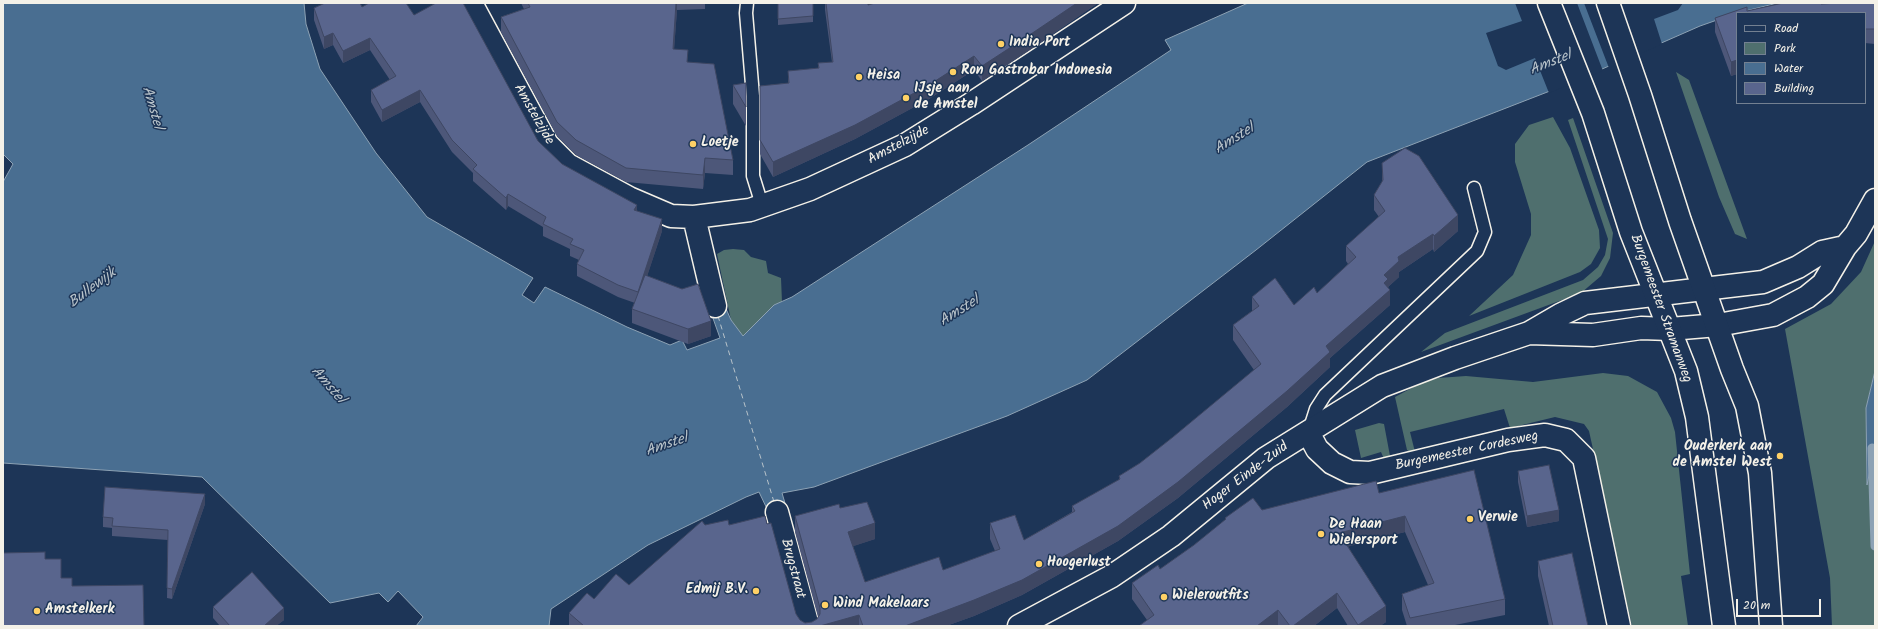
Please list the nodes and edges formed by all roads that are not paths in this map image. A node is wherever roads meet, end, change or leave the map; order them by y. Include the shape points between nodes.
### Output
1 (471, 3) edge
2 (747, 3) edge
3 (1124, 3) edge
4 (1549, 3) edge
5 (1608, 3) edge
6 (1474, 188) dead end
7 (1875, 200) edge
8 (762, 205) junction
9 (694, 217) junction
10 (1845, 246) junction
11 (1705, 289) junction
12 (1663, 294) junction
13 (714, 306) dead end
14 (1718, 324) junction
15 (1670, 329) junction
16 (1529, 333) junction
17 (1308, 432) junction
18 (777, 512) dead end
19 (808, 626) edge
20 (1019, 626) edge
21 (1619, 626) edge
22 (1724, 626) edge
23 (1771, 626) edge

1 - 9 street, Amstelzijde via 548,144 568,165 629,198 671,216
2 - 8 lane via 753,96 753,176
3 - 8 street, Amstelzijde via 906,145 810,189
4 - 12 street, Burgemeester Stramanweg via 1593,113 1631,232
5 - 11 street
6 - 17 lane via 1485,232 1477,251 1325,395 1316,409
7 - 10 street, Hoger Einde-Zuid via 1856,234
8 - 9 street, Amstelzijde via 750,210
9 - 13 street
10 - 11 street, Hoger Einde-Zuid via 1822,252 1763,282
10 - 14 street, Hoger Einde-Zuid via 1824,284 1807,297 1772,315
11 - 12 street, Hoger Einde-Zuid
11 - 14 street
12 - 15 street, Burgemeester Stramanweg
12 - 16 street, Hoger Einde-Zuid via 1585,303
14 - 15 street, Hoger Einde-Zuid
14 - 23 street via 1747,406 1760,473
15 - 16 street, Hoger Einde-Zuid via 1641,328 1593,335
15 - 22 street, Burgemeester Stramanweg via 1686,371 1697,418
16 - 17 street, Hoger Einde-Zuid via 1382,386
17 - 20 street, Hoger Einde-Zuid via 1266,458 1171,536 1112,576
17 - 21 street, Burgemeester Cordesweg via 1317,449 1332,463 1350,472 1370,474 1508,440 1545,435 1566,440 1584,458
18 - 19 street, Brugstraat

